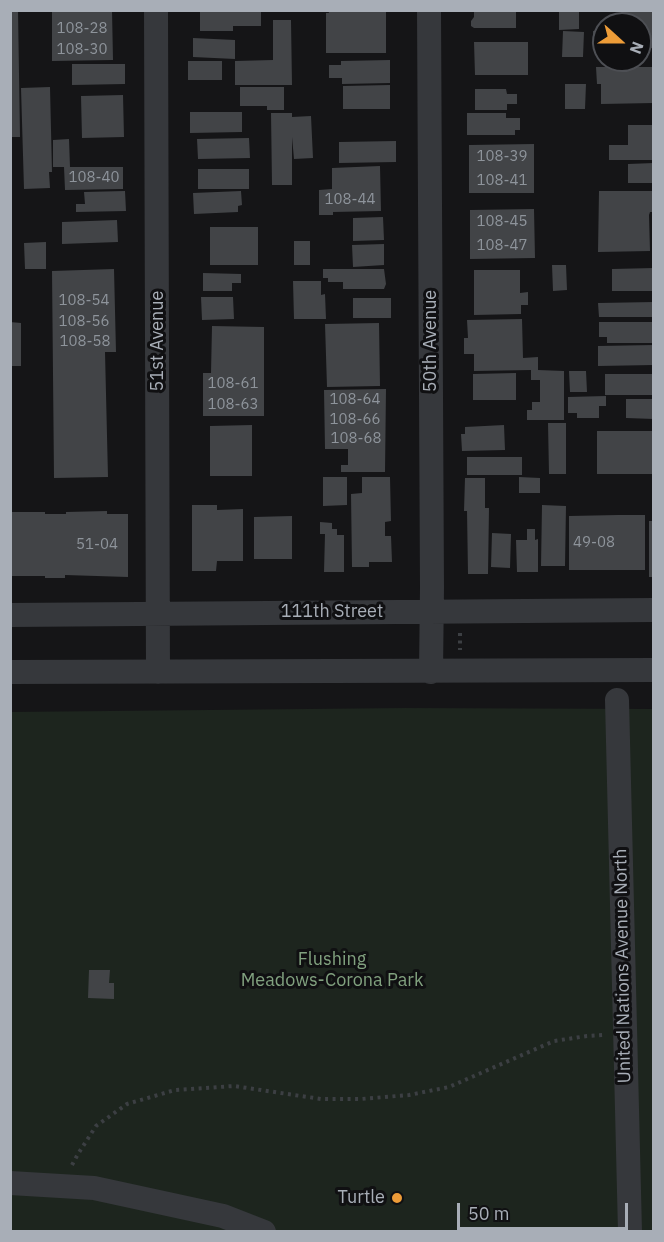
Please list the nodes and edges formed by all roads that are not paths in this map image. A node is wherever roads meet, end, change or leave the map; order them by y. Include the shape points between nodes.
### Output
1 (156, 10) edge
2 (429, 10) edge
3 (654, 610) edge
4 (432, 611) junction
5 (159, 613) junction
6 (10, 615) edge
7 (654, 670) edge
8 (10, 672) edge
9 (158, 672) junction
10 (431, 672) junction
11 (616, 700) dead end
12 (10, 1183) edge
13 (264, 1232) edge
14 (630, 1232) edge

1 - 5 street, 51st Avenue
2 - 4 street, 50th Avenue
3 - 4 street, 111th Street
4 - 5 street, 111th Street
4 - 10 street, 50th Avenue
5 - 6 street, 111th Street
5 - 9 street, 51st Avenue
7 - 10 street
8 - 9 street
9 - 10 street
11 - 14 street, United Nations Avenue North
12 - 13 street via 94,1188 223,1216

